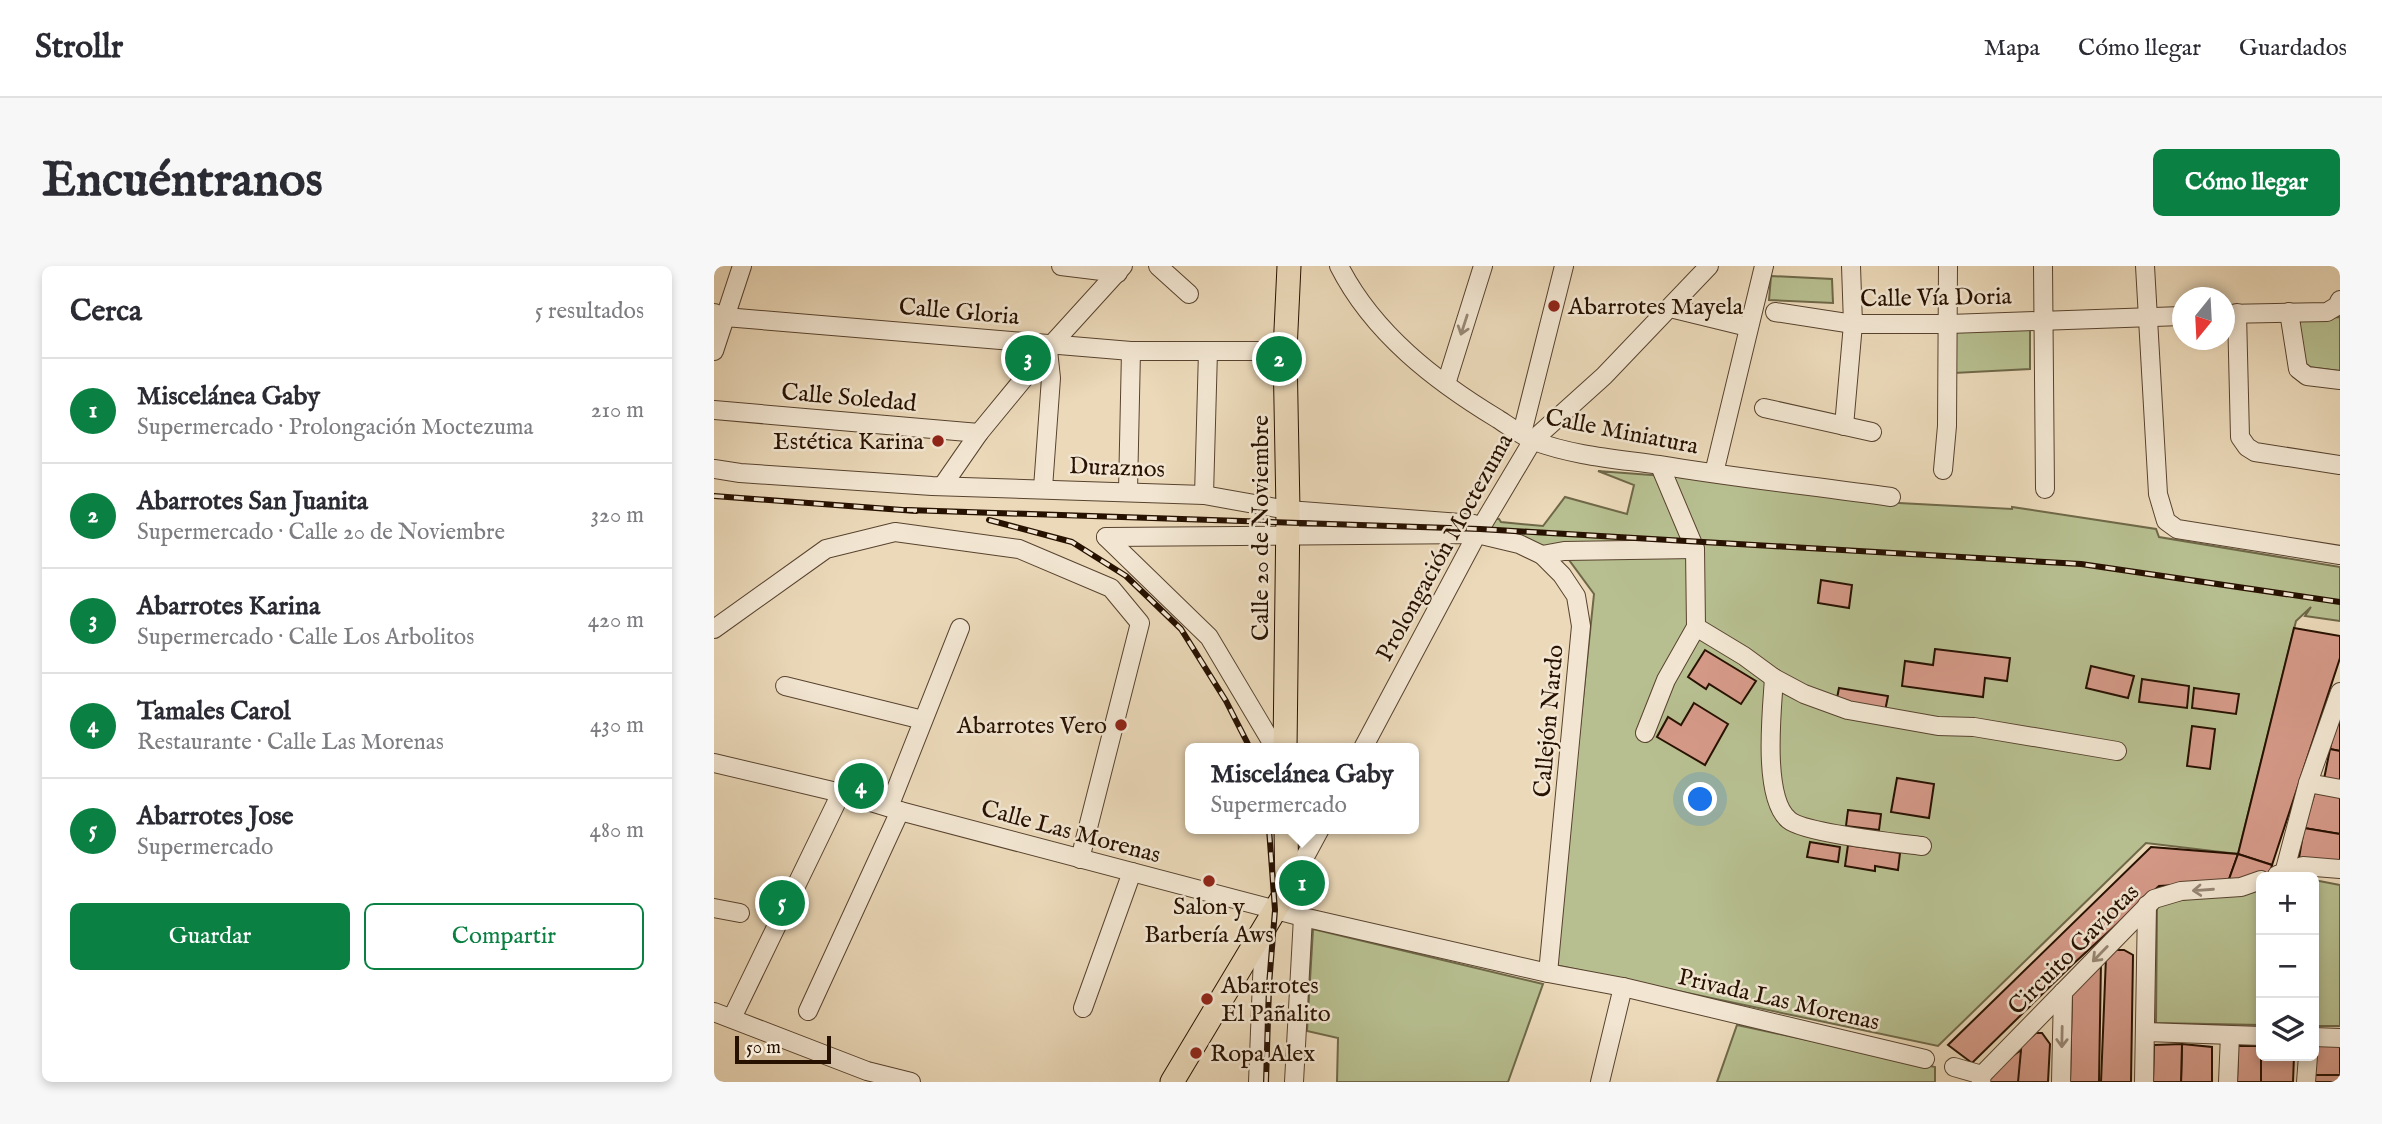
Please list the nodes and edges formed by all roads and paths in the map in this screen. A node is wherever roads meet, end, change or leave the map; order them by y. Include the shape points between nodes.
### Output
1 (742, 266) edge
2 (1061, 266) edge
3 (1158, 266) edge
4 (1289, 266) edge
5 (1339, 266) edge
6 (1483, 266) edge
7 (1564, 266) edge
8 (1709, 266) edge
9 (1764, 266) edge
10 (1851, 266) edge
11 (1948, 266) edge
12 (2043, 266) edge
13 (2145, 266) edge
14 (1121, 269) edge
15 (1189, 295) dead end
16 (2338, 303) edge
17 (1670, 308) junction
18 (1775, 312) dead end
19 (2289, 312) junction
20 (2235, 313) edge
21 (720, 315) edge
22 (2172, 317) edge
23 (2147, 318) junction
24 (2044, 319) junction
25 (1853, 324) junction
26 (1949, 324) junction
27 (1748, 327) junction
28 (1050, 347) junction
29 (2234, 350) edge
30 (714, 351) edge
31 (1131, 351) junction
32 (1208, 351) junction
33 (1285, 351) junction
34 (2340, 380) edge
35 (1446, 384) junction
36 (1764, 408) dead end
37 (714, 410) edge
38 (1844, 426) junction
39 (1872, 432) dead end
40 (979, 433) junction
41 (1527, 437) junction
42 (1660, 466) junction
43 (2340, 466) edge
44 (714, 469) edge
45 (1943, 470) dead end
46 (1714, 473) junction
47 (943, 485) junction
48 (1042, 488) junction
49 (2045, 489) dead end
50 (1128, 491) junction
51 (1204, 495) junction
52 (1891, 497) dead end
53 (1288, 510) junction
54 (1480, 529) junction
55 (1288, 536) junction
56 (1695, 549) junction
57 (1542, 555) junction
58 (2340, 555) edge
59 (1696, 627) junction
60 (960, 628) dead end
61 (714, 629) edge
62 (1774, 678) junction
63 (785, 686) dead end
64 (2338, 702) edge
65 (923, 720) junction
66 (1645, 733) dead end
67 (1272, 743) edge
68 (1285, 743) edge
69 (1366, 743) edge
70 (2117, 751) dead end
71 (714, 762) edge
72 (2308, 783) junction
73 (2340, 789) edge
74 (841, 793) junction
75 (894, 809) junction
76 (1286, 834) edge
77 (1317, 834) edge
78 (1922, 846) dead end
79 (1080, 859) junction
80 (2340, 869) edge
81 (1132, 872) junction
82 (2278, 872) edge
83 (2286, 872) edge
84 (2256, 882) edge
85 (1287, 890) junction
86 (2147, 905) junction
87 (714, 908) edge
88 (740, 913) dead end
89 (1303, 918) junction
90 (1269, 920) junction
91 (1548, 974) junction
92 (1623, 987) junction
93 (2063, 992) junction
94 (1083, 1008) dead end
95 (807, 1011) dead end
96 (714, 1012) edge
97 (732, 1018) junction
98 (2146, 1032) junction
99 (2230, 1035) junction
100 (2256, 1036) edge
101 (2319, 1037) edge
102 (2340, 1038) edge
103 (1925, 1059) dead end
104 (2308, 1061) edge
105 (1954, 1067) dead end
106 (865, 1076) edge
107 (1982, 1079) edge
108 (909, 1082) edge
109 (1172, 1082) edge
110 (1258, 1082) edge
111 (1294, 1082) edge
112 (1600, 1082) edge
113 (2061, 1082) edge
114 (2144, 1082) edge
115 (2228, 1082) edge
116 (2306, 1082) edge

1 - 21 street
2 - 14 street
3 - 15 street
4 - 33 main road, Calle 20 de Noviembre
5 - 35 street, Calle Miniatura via 1381,328
6 -> 35 street
7 - 41 street
8 - 17 street, Prolongación Moctezuma
9 - 27 street
10 - 25 street
11 - 26 street
12 - 24 street
13 - 23 street
14 - 28 street
16 - 19 street via 2327,312
17 - 27 street
17 - 41 street, Prolongación Moctezuma via 1604,376
18 - 25 street, Calle Vía Doria
19 - 20 street
19 - 34 street via 2298,369 2306,376
21 - 28 street, Calle Gloria
21 - 30 street
22 - 23 street, Calle Vía Doria
23 - 24 street, Calle Vía Doria
23 - 58 street via 2158,494 2166,521 2176,529
24 - 26 street, Calle Vía Doria
24 - 49 street
25 - 26 street, Calle Vía Doria
25 - 38 street
26 - 45 street
27 - 46 street
28 - 31 street, Calle Gloria
28 - 40 street
28 - 48 street
29 - 43 street via 2240,437 2247,447
31 - 32 street, Calle Gloria
31 - 50 street
32 - 33 street, Calle Gloria
32 - 51 street
33 - 53 main road, Calle 20 de Noviembre
35 - 41 street, Calle Miniatura
36 - 38 street
37 - 40 street, Calle Soledad
38 - 39 street
40 - 47 street
41 - 42 street, Calle Miniatura via 1597,456
41 - 54 street, Prolongación Moctezuma
42 - 46 street, Calle Miniatura
42 - 56 street
44 - 47 street, Duraznos
46 - 52 street, Calle Miniatura
47 - 48 street, Duraznos
48 - 50 street, Duraznos
50 - 51 street, Duraznos
51 - 53 street, Duraznos
53 - 54 street, Duraznos
53 - 55 main road, Calle 20 de Noviembre
54 - 55 street
54 - 57 street, Callejón Nardo
54 - 69 street, Prolongación Moctezuma
55 - 67 street via 1106,537 1209,637
55 - 68 main road, Calle 20 de Noviembre
56 - 57 street
56 - 59 street
57 - 91 street, Callejón Nardo via 1576,596 1581,626
59 - 62 street
59 - 66 street via 1666,680
60 - 65 street
61 - 79 street via 826,549 895,532 1019,549 1111,588 1140,623
62 - 70 street via 1849,710
62 - 78 street via 1770,752 1777,801 1789,821
63 - 65 street
64 - 72 street
65 - 75 street
71 - 74 street, Calle Las Morenas
72 - 73 street
72 - 82 street
74 - 75 street, Calle Las Morenas
74 - 97 street
75 - 79 street, Calle Las Morenas
75 - 95 street
76 - 85 main road
77 - 85 street
79 - 81 street, Calle Las Morenas
80 - 83 street via 2303,866
81 - 90 street, Calle Las Morenas
81 - 94 street
84 -> 86 street, Circuito Gaviotas via 2181,891
85 - 90 main road
86 -> 93 street, Circuito Gaviotas
86 - 98 street
87 - 88 street
89 - 90 street, Calle Las Morenas
89 - 91 street, Calle Las Morenas
89 - 111 street
90 - 109 main road
90 - 110 street
91 - 92 street, Calle Las Morenas
92 - 103 street, Privada Las Morenas
92 - 112 street
93 - 107 street, Circuito Gaviotas
93 -> 113 street
96 - 97 street
97 - 106 street
98 - 99 street
98 - 114 street
99 - 100 street
99 - 115 street
101 - 102 street
104 - 116 street
105 - 107 street
106 - 108 street

